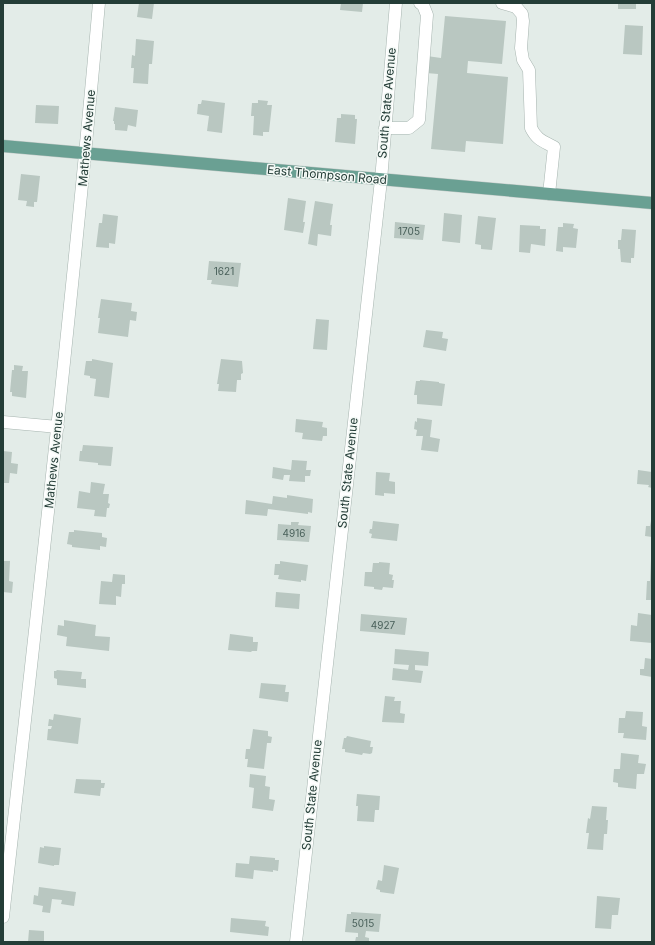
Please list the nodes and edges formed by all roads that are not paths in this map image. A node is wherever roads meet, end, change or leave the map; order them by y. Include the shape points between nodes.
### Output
1 (99, 3) edge
2 (396, 3) edge
3 (420, 3) edge
4 (502, 3) edge
5 (385, 128) junction
6 (3, 146) edge
7 (86, 153) junction
8 (381, 180) junction
9 (549, 194) junction
10 (652, 203) edge
11 (3, 422) edge
12 (58, 427) junction
13 (3, 917) edge
14 (296, 942) edge

1 - 7 street, Mathews Avenue
2 - 5 street, South State Avenue
3 - 5 street via 427,15 419,120 409,128
4 - 9 street via 516,7 522,14 521,48 529,70 531,128 542,142 554,147
5 - 8 street, South State Avenue
6 - 7 main road, East Thompson Road
7 - 8 main road, East Thompson Road
7 - 12 street, Mathews Avenue
8 - 9 main road, East Thompson Road
8 - 14 street, South State Avenue
9 - 10 main road, East Thompson Road
11 - 12 street
12 - 13 street, Mathews Avenue

